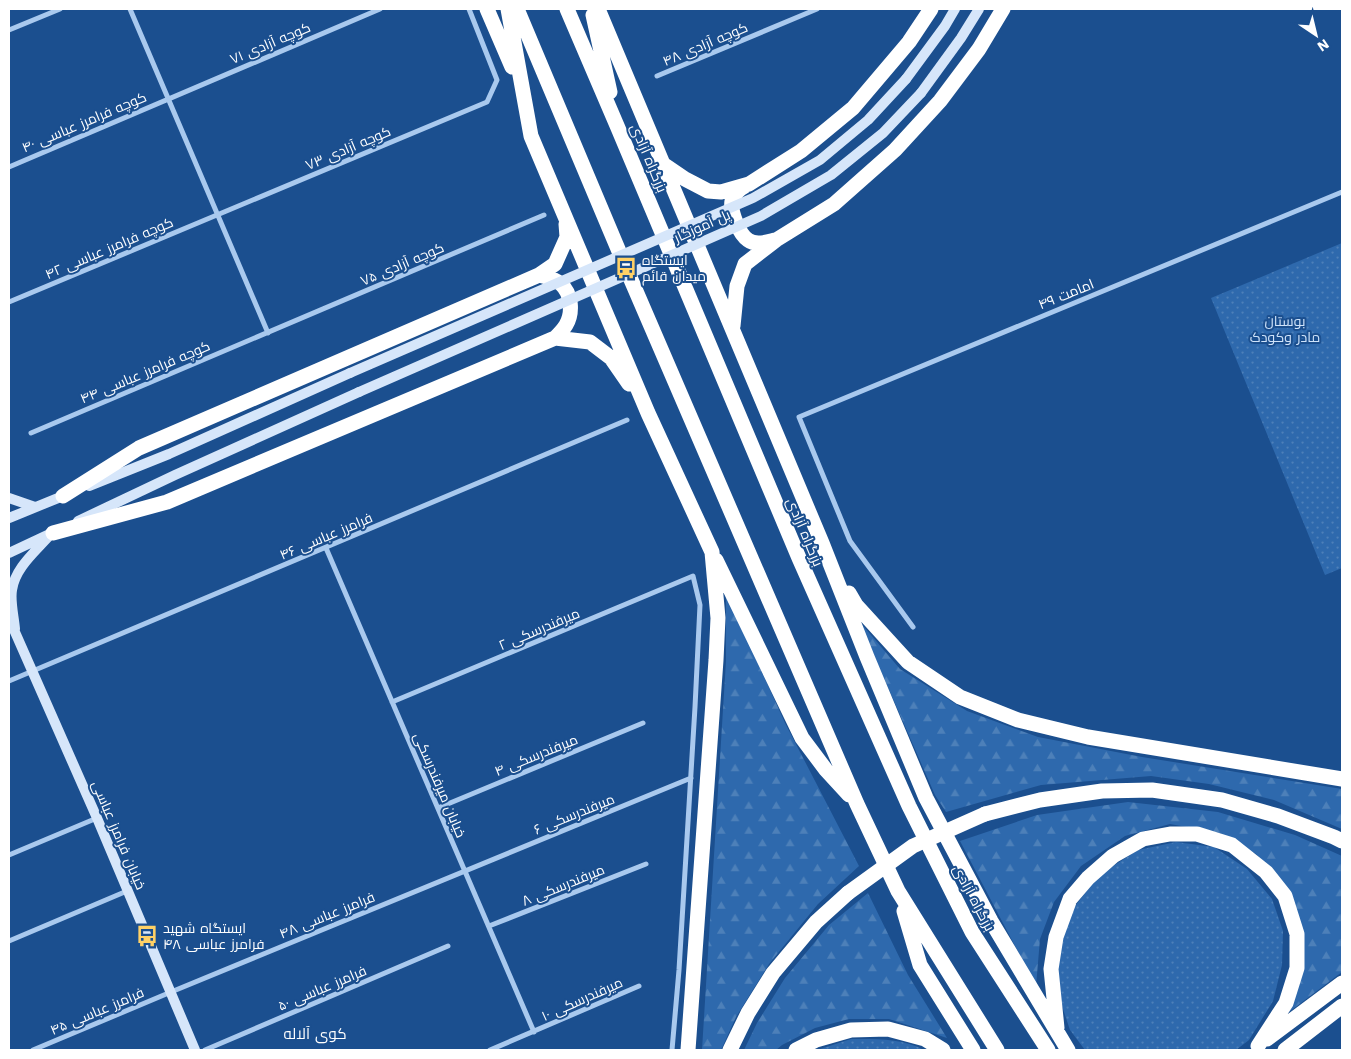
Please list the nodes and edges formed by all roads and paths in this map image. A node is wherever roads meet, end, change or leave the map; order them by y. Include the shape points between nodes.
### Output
1 (60, 9) edge
2 (130, 9) edge
3 (380, 9) edge
4 (469, 9) edge
5 (487, 9) edge
6 (508, 9) edge
7 (517, 9) edge
8 (566, 9) edge
9 (592, 9) edge
10 (598, 9) edge
11 (817, 9) edge
12 (931, 9) edge
13 (954, 9) edge
14 (979, 9) edge
15 (1003, 9) edge
16 (9, 30) edge
17 (657, 76) dead end
18 (524, 93) junction
19 (168, 99) junction
20 (618, 128) junction
21 (663, 164) junction
22 (9, 167) edge
23 (748, 184) junction
24 (1342, 192) edge
25 (218, 215) junction
26 (544, 216) dead end
27 (566, 217) junction
28 (776, 240) junction
29 (539, 275) junction
30 (9, 302) edge
31 (733, 330) junction
32 (268, 333) junction
33 (555, 338) junction
34 (648, 413) junction
35 (627, 420) dead end
36 (31, 433) dead end
37 (63, 496) junction
38 (9, 498) edge
39 (35, 507) junction
40 (9, 518) edge
41 (53, 533) junction
42 (822, 544) junction
43 (326, 548) junction
44 (11, 549) edge
45 (712, 552) junction
46 (9, 620) edge
47 (913, 627) dead end
48 (15, 632) junction
49 (32, 671) junction
50 (9, 681) edge
51 (392, 702) junction
52 (643, 723) dead end
53 (691, 778) junction
54 (1342, 779) edge
55 (857, 804) junction
56 (438, 808) junction
57 (97, 818) junction
58 (1342, 841) edge
59 (9, 855) edge
60 (646, 864) dead end
61 (465, 870) junction
62 (898, 890) junction
63 (128, 891) junction
64 (489, 926) junction
65 (9, 941) edge
66 (448, 946) dead end
67 (1342, 982) edge
68 (639, 986) dead end
69 (171, 992) junction
70 (1342, 1006) edge
71 (534, 1032) junction
72 (1057, 1034) junction
73 (1255, 1048) edge
74 (33, 1050) edge
75 (195, 1050) edge
76 (206, 1050) edge
77 (490, 1050) edge
78 (672, 1050) edge
79 (688, 1050) edge
80 (730, 1050) edge
81 (796, 1050) edge
82 (943, 1050) edge
83 (973, 1050) edge
84 (997, 1050) edge
85 (1048, 1050) edge
86 (1068, 1050) edge
87 (1285, 1050) edge

1 - 16 street
2 - 19 street
3 - 19 street, کوچه آزادی ۷۱
4 - 25 street, کوچه آزادی ۷۳ via 497,80 487,102
5 - 18 highway
6 - 18 highway
7 - 55 highway
8 - 20 highway, بزرگراه آزادی
9 - 20 highway
10 - 21 highway
11 - 17 street, کوچه آزادی ۴۸
12 - 23 highway via 909,42 853,108 801,150
13 - 37 main road, پل آموزگار, bridge via 906,79 868,120 820,160 753,198 168,454
14 - 41 main road, پل آموزگار, bridge via 921,93 883,133 831,175 761,216 359,392
15 - 28 highway via 979,49 940,102 895,150 834,204
18 - 27 highway via 531,136
19 - 22 street, کوچه فرامرز عباسی ۴۰
19 - 25 street
20 - 85 highway, بزرگراه آزادی via 798,558 909,806 972,932
21 - 23 highway via 708,191 721,192
21 - 31 highway
23 - 28 highway via 738,190 732,201 734,217 748,240 760,244
24 - 47 street, امامت ۴۹ via 799,417 850,542
25 - 30 street, کوچه فرامرز عباسی ۴۲
25 - 32 street
26 - 32 street, کوچه آزادی ۷۵
27 - 29 highway via 567,237 562,250 555,264
27 - 34 highway
28 - 31 highway via 745,264 736,286
29 - 33 highway via 561,285 569,297 569,318
29 - 37 highway via 139,448
31 - 42 highway
32 - 36 street, کوچه فرامرز عباسی ۴۴
33 - 34 highway via 590,342 611,358
33 - 41 highway via 167,502
34 - 45 highway
35 - 43 street, فرامرز عباسی ۴۶
37 - 39 main road, پل آموزگار
38 - 39 main road
39 - 40 main road, پل آموزگار
41 - 44 main road, پل آموزگار
41 - 48 main road via 15,577 11,591
42 - 54 highway via 856,605 908,662 960,697 1018,720 1088,737
42 - 72 highway via 926,798 991,921
43 - 49 street, فرامرز عباسی ۴۶
43 - 51 street, خیابان میرفندرسکی
45 - 55 highway via 802,738
45 - 79 highway via 718,618 716,660
46 - 48 main road
48 - 49 main road, خیابان فرامرز عباسی
49 - 50 street, فرامرز عباسی ۴۶
49 - 57 main road, خیابان فرامرز عباسی
51 - 53 street, میرفندرسکی ۲ via 693,576 700,605
51 - 56 street, خیابان میرفندرسکی
52 - 56 street, میرفندرسکی ۴
53 - 61 street, میرفندرسکی ۶
53 - 78 street
55 - 62 highway
56 - 61 street, خیابان میرفندرسکی
57 - 59 street
57 - 63 main road, خیابان فرامرز عباسی
58 - 80 highway, bridge via 1278,816 1222,800 1152,790 1102,791 1040,800 985,814 913,846 848,893 816,922 773,973
60 - 64 street, میرفندرسکی ۸
61 - 64 street, خیابان میرفندرسکی
61 - 69 street, فرامرز عباسی ۴۸
62 - 83 highway via 920,965
62 - 84 highway
63 - 65 street
63 - 69 main road, خیابان فرامرز عباسی
64 - 71 street, خیابان میرفندرسکی
66 - 76 street, فرامرز عباسی ۵۰
67 - 73 highway
68 - 71 street, میرفندرسکی ۱۰
69 - 74 street, فرامرز عباسی ۴۵
69 - 75 main road, خیابان فرامرز عباسی
70 - 87 highway
71 - 77 street, میرفندرسکی ۱۰
72 - 73 highway via 1051,969 1056,938 1070,898 1113,856 1143,839 1197,834 1232,845 1266,872 1285,896 1297,934 1297,968 1286,1003
72 - 86 highway
81 - 82 highway via 816,1040 851,1030 888,1030 925,1040

